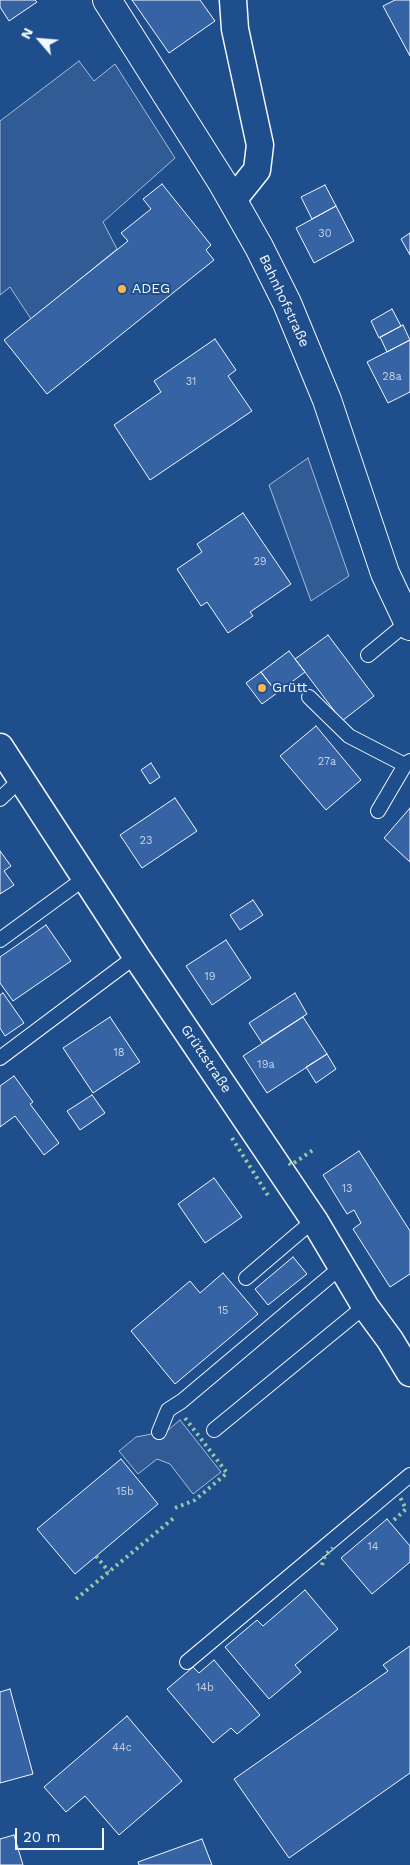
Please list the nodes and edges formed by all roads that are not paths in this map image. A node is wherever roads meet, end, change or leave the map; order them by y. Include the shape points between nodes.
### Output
1 (107, 0) edge
2 (233, 0) edge
3 (233, 200) junction
4 (409, 624) edge
5 (368, 655) dead end
6 (309, 697) dead end
7 (0, 747) edge
8 (408, 763) edge
9 (21, 779) junction
10 (0, 799) edge
11 (378, 811) dead end
12 (85, 878) junction
13 (0, 940) edge
14 (136, 956) junction
15 (0, 1058) edge
16 (314, 1220) junction
17 (341, 1267) junction
18 (246, 1278) dead end
19 (365, 1306) junction
20 (410, 1373) edge
21 (214, 1430) dead end
22 (159, 1432) dead end
23 (410, 1475) edge
24 (187, 1662) dead end

1 - 3 main road, Bahnhofstraße
2 - 3 street via 235,29 260,145 257,170
3 - 4 main road, Bahnhofstraße via 272,273 315,368 385,573
4 - 5 lane
6 - 8 lane via 348,736
7 - 9 street, Grüttstraße
8 - 11 lane
9 - 10 lane
9 - 12 street, Grüttstraße
12 - 13 lane
12 - 14 street, Grüttstraße
14 - 15 lane
14 - 16 street, Grüttstraße
16 - 17 street, Grüttstraße
16 - 18 lane
17 - 19 street, Grüttstraße
17 - 22 lane via 168,1410
19 - 20 street, Grüttstraße
19 - 21 lane
23 - 24 lane

